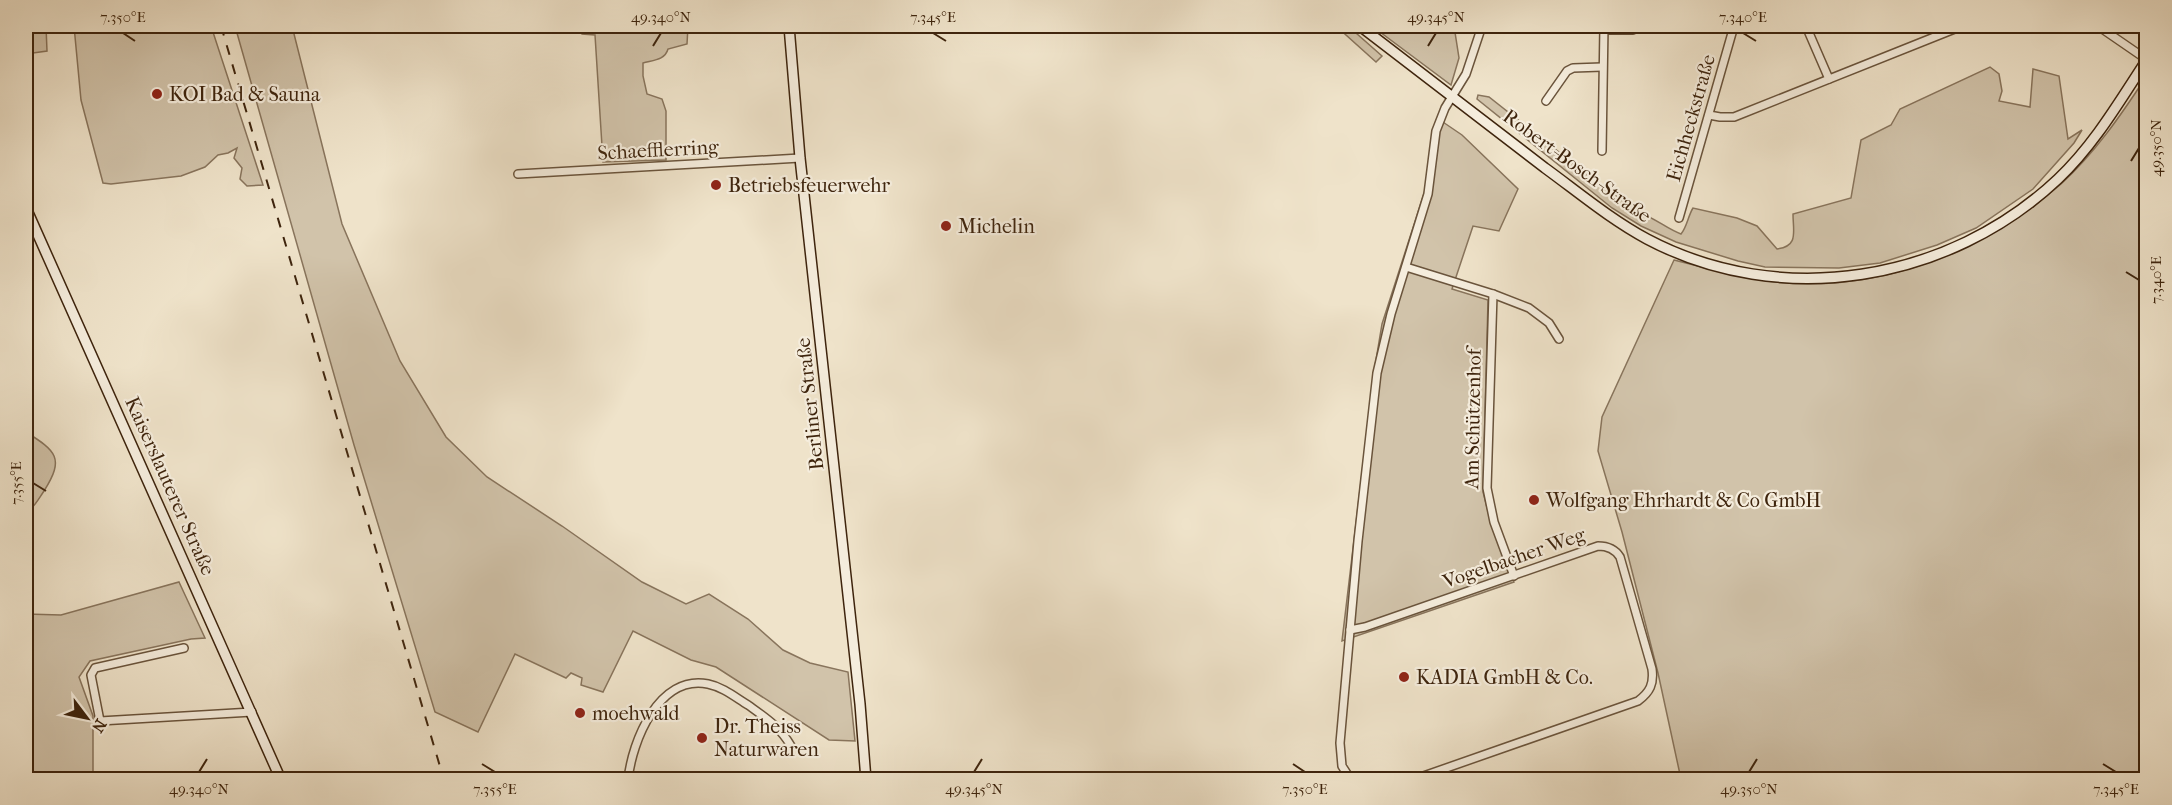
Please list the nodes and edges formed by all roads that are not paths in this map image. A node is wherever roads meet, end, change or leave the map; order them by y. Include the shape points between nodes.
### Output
1 (789, 26) edge
2 (1360, 26) edge
3 (1482, 26) edge
4 (1640, 26) edge
5 (1734, 26) edge
6 (1806, 26) edge
7 (1962, 26) edge
8 (2098, 26) edge
9 (1604, 28) edge
10 (2146, 60) edge
11 (1602, 67) junction
12 (1829, 78) junction
13 (1452, 97) junction
14 (1546, 101) dead end
15 (1709, 115) junction
16 (1602, 151) dead end
17 (800, 158) junction
18 (518, 174) dead end
19 (26, 208) edge
20 (1680, 218) dead end
21 (1406, 267) junction
22 (1493, 294) junction
23 (1559, 339) dead end
24 (1514, 576) junction
25 (1350, 630) junction
26 (184, 648) dead end
27 (252, 712) junction
28 (791, 746) dead end
29 (281, 780) edge
30 (628, 780) edge
31 (866, 780) edge
32 (1352, 780) edge
33 (1412, 780) edge

1 - 17 main road, Berliner Straße
2 - 13 main road, Robert-Bosch-Straße
3 - 13 street via 1470,66
4 - 9 street via 1633,30
5 - 15 street, Eichheckstraße
6 - 12 street
7 - 12 street
8 - 10 street
9 - 11 street
10 - 13 main road, Robert-Bosch-Straße via 2105,124 2079,156 2014,216 1933,257 1904,267 1844,277 1787,278 1749,273 1703,262 1648,240 1601,210
11 - 14 street via 1567,71
11 - 16 street
12 - 15 street via 1734,117
13 - 21 street via 1436,131 1428,194
15 - 20 street, Eichheckstraße
17 - 18 street, Schaefflerring
17 - 31 main road, Berliner Straße
19 - 27 main road, Kaiserslauterer Straße
21 - 22 street
21 - 25 street via 1377,373
22 - 23 street via 1539,314
22 - 24 street, Am Schützenhof via 1487,488 1494,522
24 - 25 street, Vogelbacher Weg
24 - 33 street, Vogelbacher Weg via 1598,546 1614,550 1624,567 1653,669 1651,689 1638,701
25 - 32 street via 1340,751 1342,766
26 - 27 street via 95,668 91,675 100,721
27 - 29 main road, Kaiserslauterer Straße
28 - 30 street via 774,724 727,691 707,683 688,684 666,695 649,718 636,744

